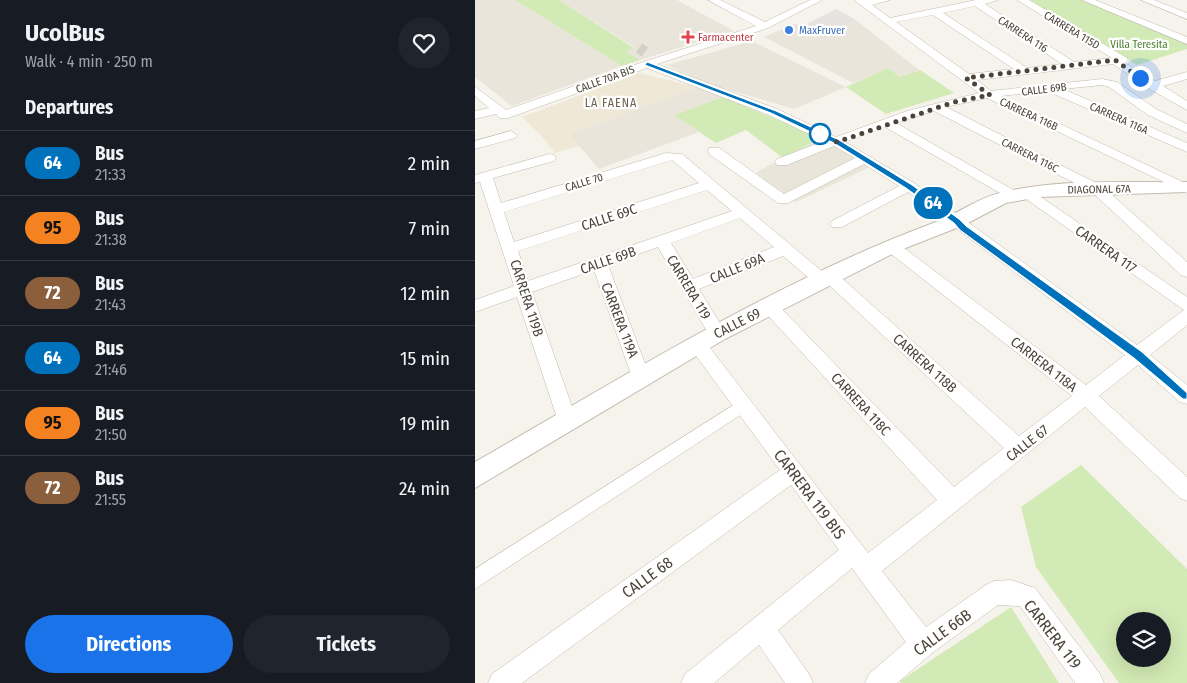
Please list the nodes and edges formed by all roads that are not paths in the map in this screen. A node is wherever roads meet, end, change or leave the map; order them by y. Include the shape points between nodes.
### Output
1 (713, 0) edge
2 (788, 0) edge
3 (817, 0) edge
4 (885, 0) edge
5 (993, 0) edge
6 (1022, 0) edge
7 (1087, 0) edge
8 (1146, 0) edge
9 (862, 2) edge
10 (976, 4) junction
11 (799, 9) junction
12 (935, 12) junction
13 (1187, 16) edge
14 (888, 21) junction
15 (765, 26) junction
16 (1187, 26) edge
17 (1169, 34) junction
18 (1187, 41) edge
19 (650, 59) junction
20 (1119, 60) junction
21 (1071, 66) junction
22 (1024, 71) junction
23 (1187, 75) edge
24 (966, 78) junction
25 (1152, 86) junction
26 (1050, 88) junction
27 (475, 90) edge
28 (990, 95) junction
29 (1187, 106) edge
30 (936, 107) junction
31 (501, 112) junction
32 (475, 115) edge
33 (888, 123) junction
34 (1187, 129) edge
35 (511, 135) dead end
36 (837, 142) junction
37 (475, 145) edge
38 (1187, 148) edge
39 (714, 151) dead end
40 (671, 156) joint
41 (549, 158) dead end
42 (864, 159) junction
43 (782, 162) dead end
44 (480, 177) edge
45 (707, 185) junction
46 (909, 186) junction
47 (1186, 188) edge
48 (1097, 189) junction
49 (1018, 193) junction
50 (498, 209) junction
51 (741, 213) junction
52 (957, 221) junction
53 (837, 224) dead end
54 (662, 241) junction
55 (891, 246) junction
56 (511, 248) junction
57 (785, 249) junction
58 (599, 263) junction
59 (1187, 271) edge
60 (826, 278) junction
61 (690, 286) junction
62 (523, 290) junction
63 (475, 306) edge
64 (769, 306) junction
65 (1187, 306) edge
66 (1187, 316) edge
67 (717, 333) junction
68 (697, 344) junction
69 (1138, 355) junction
70 (641, 377) junction
71 (1086, 396) junction
72 (1187, 396) edge
73 (743, 405) junction
74 (567, 421) junction
75 (1019, 449) junction
76 (793, 472) junction
77 (475, 474) edge
78 (1187, 492) edge
79 (953, 502) junction
80 (860, 561) junction
81 (475, 580) edge
82 (1011, 592) joint
83 (763, 628) junction
84 (923, 644) junction
85 (501, 683) edge
86 (694, 683) edge
87 (800, 683) edge
88 (878, 683) edge
89 (1091, 683) edge

1 - 15 street
2 - 11 street
3 - 11 street, CALLE 70A BIS
4 - 9 street
5 - 10 street
6 - 20 street, CARRERA 115D
7 - 17 street
8 - 13 street
9 - 14 street, CARRERA 116B
10 - 12 street
10 - 21 street, CARRERA 116
11 - 15 street, CALLE 70A BIS
12 - 14 street
12 - 22 street
14 - 24 street, CARRERA 116B
15 - 19 street, CALLE 70A BIS
16 - 17 street
17 - 18 street
19 - 31 street, CALLE 70A BIS
19 - 36 street
20 - 21 street
20 - 25 street, CARRERA 115D
21 - 22 street
22 - 24 street
23 - 25 street
24 - 28 street, CARRERA 116B
25 - 29 street, CARRERA 115D
26 - 28 street, CALLE 69B
26 - 34 street, CALLE 69B via 1109,82 1153,112
26 - 38 street, CARRERA 116A
27 - 31 street
28 - 30 street, CALLE 69B
28 - 47 street, CARRERA 116B
30 - 33 street, CALLE 69B
30 - 48 street, CARRERA 116C
31 - 32 street, CALLE 70A BIS
33 - 36 street, CALLE 69B
33 - 49 street, CARRERA 117
35 - 37 street
36 - 42 street
36 - 43 street, CALLE 69B
39 - 42 street via 783,200
40 - 45 street, CARRERA 118B via 681,159
40 - 50 street, CALLE 70
41 - 44 street
42 - 46 street
44 - 50 street, CARRERA 119B
45 - 51 street, CARRERA 118B
45 - 56 street, CALLE 69C
46 - 52 street
46 - 53 street
47 - 48 street, DIAGONAL 67A
48 - 49 street, DIAGONAL 67A
48 - 59 street, CARRERA 116C
49 - 52 street, CALLE 69
49 - 65 street, CARRERA 117
50 - 56 street, CARRERA 119B
51 - 54 street, CALLE 69B
51 - 57 street, CARRERA 118B
52 - 55 street, CALLE 69
52 - 69 street
54 - 58 street, CALLE 69B
54 - 61 street, CARRERA 119
55 - 60 street, CALLE 69
55 - 71 street, CARRERA 118A
56 - 62 street, CARRERA 119B
57 - 60 street, CARRERA 118B
57 - 61 street, CALLE 69A
58 - 62 street, CALLE 69B
58 - 70 street, CARRERA 119A
60 - 64 street, CALLE 69
60 - 75 street, CARRERA 118B
61 - 67 street, CARRERA 119
62 - 63 street, CALLE 69B
62 - 74 street, CARRERA 119B
64 - 67 street, CALLE 69
64 - 79 street, CARRERA 118C
66 - 69 street, CALLE 67
67 - 68 street, CALLE 69
68 - 70 street, CALLE 69
68 - 73 street, CARRERA 119 BIS
69 - 71 street, CALLE 67
69 - 72 street
70 - 74 street, CALLE 69
71 - 75 street, CALLE 67
71 - 78 street, CARRERA 118A
73 - 76 street, CARRERA 119 BIS
73 - 81 street
74 - 77 street, CALLE 69
75 - 79 street, CALLE 67
76 - 80 street, CARRERA 119 BIS
76 - 85 street, CALLE 68
79 - 80 street, CALLE 67
80 - 83 street, CALLE 67
80 - 84 street, CARRERA 119 BIS
82 - 84 street, CALLE 66B via 994,593
82 - 89 street, CARRERA 119 via 1027,596
83 - 86 street, CALLE 67
83 - 87 street
84 - 88 street, CALLE 66B

